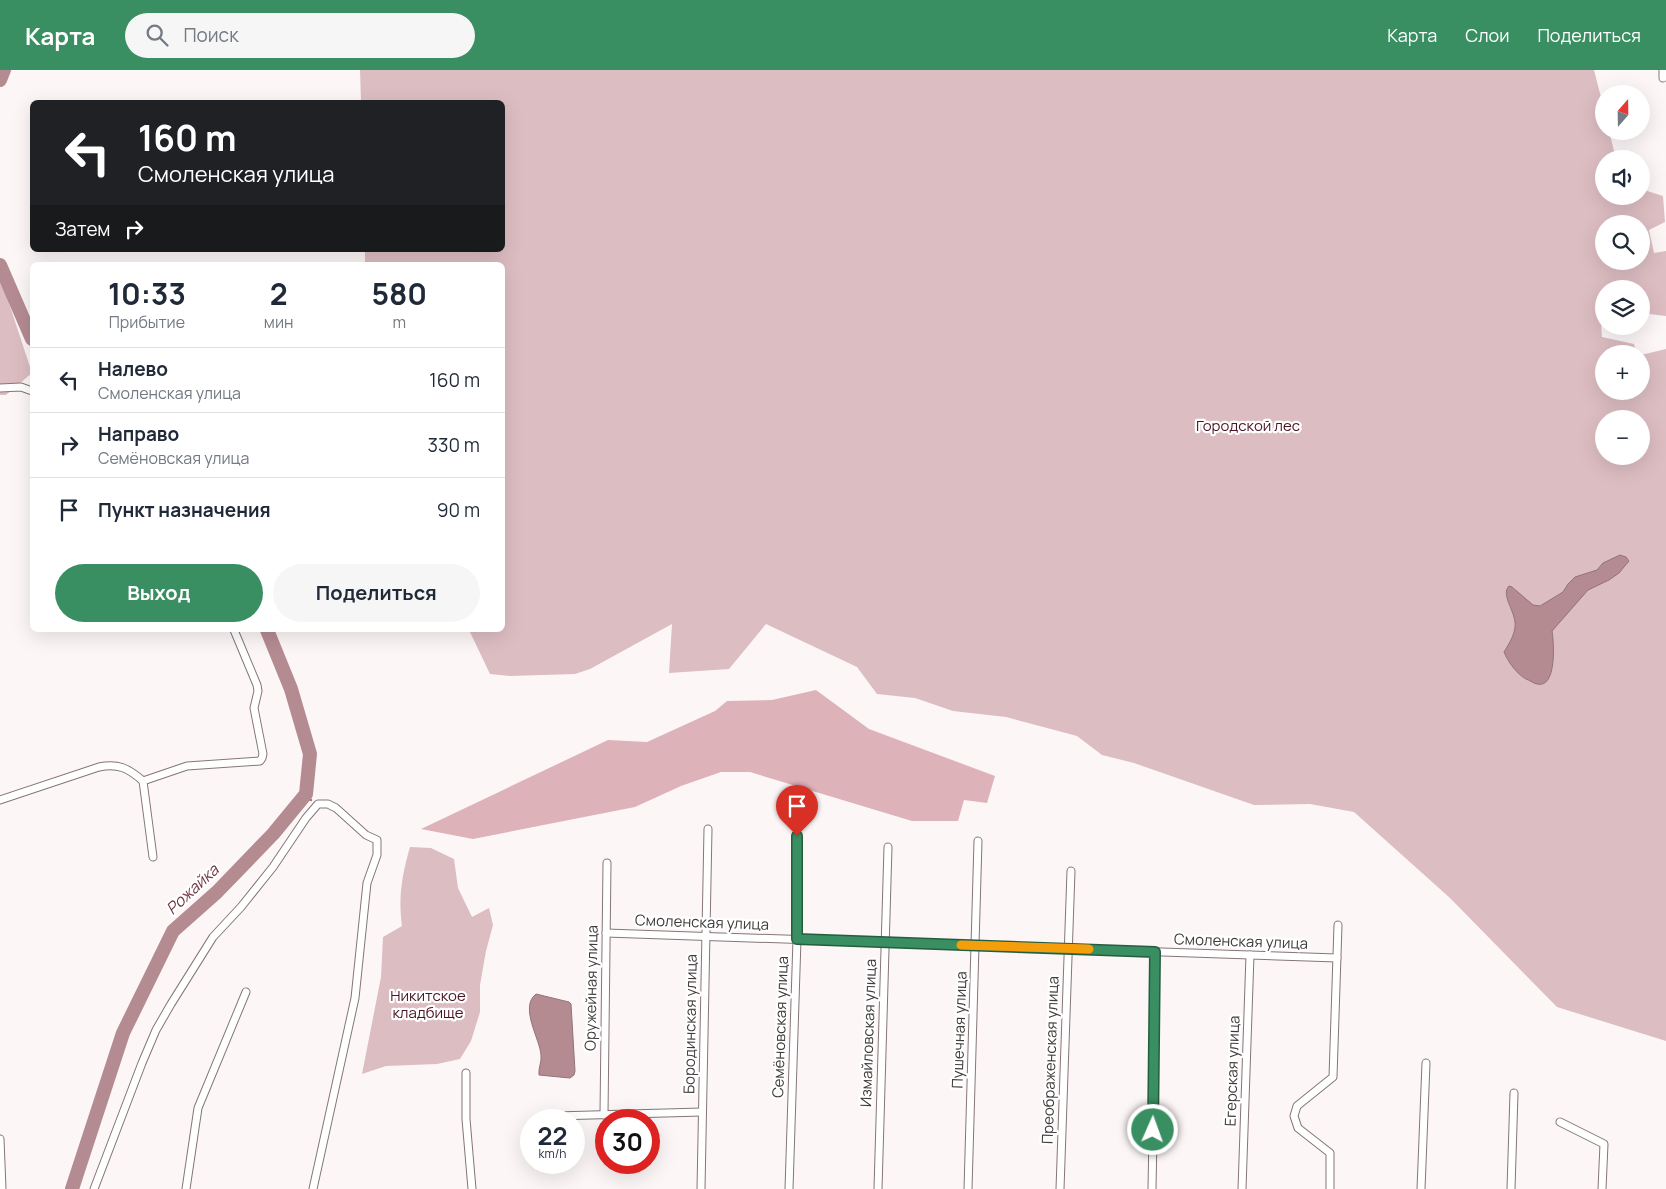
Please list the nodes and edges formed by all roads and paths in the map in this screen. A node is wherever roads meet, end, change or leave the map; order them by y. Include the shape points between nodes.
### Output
1 (0, 388) edge
2 (30, 390) edge
3 (235, 632) edge
4 (143, 780) junction
5 (0, 800) edge
6 (708, 829) dead end
7 (797, 836) dead end
8 (978, 841) dead end
9 (888, 847) dead end
10 (153, 857) dead end
11 (607, 863) dead end
12 (1071, 871) dead end
13 (1338, 925) dead end
14 (606, 933) junction
15 (705, 936) junction
16 (797, 939) junction
17 (885, 942) junction
18 (975, 946) junction
19 (1067, 949) junction
20 (1155, 952) junction
21 (1250, 955) junction
22 (1337, 958) junction
23 (246, 992) dead end
24 (1426, 1063) dead end
25 (466, 1073) dead end
26 (1514, 1093) dead end
27 (604, 1109) edge
28 (702, 1112) junction
29 (660, 1113) edge
30 (1560, 1122) dead end
31 (0, 1140) edge
32 (2, 1189) edge
33 (94, 1189) edge
34 (186, 1189) edge
35 (313, 1189) edge
36 (472, 1189) edge
37 (700, 1189) edge
38 (788, 1189) edge
39 (878, 1189) edge
40 (968, 1189) edge
41 (1060, 1189) edge
42 (1152, 1189) edge
43 (1242, 1189) edge
44 (1330, 1189) edge
45 (1421, 1189) edge
46 (1511, 1189) edge
47 (1602, 1189) edge

1 - 2 street via 21,387
3 - 4 street via 258,685 254,708 262,758 260,761 186,766
4 - 5 street via 132,771 112,764
4 - 10 street
6 - 15 street, Бородинская улица
7 - 16 street, Семёновская улица
8 - 18 street, Пушечная улица
9 - 17 street, Измайловская улица
11 - 14 street, Оружейная улица
12 - 19 street, Преображенская улица
13 - 22 street
14 - 15 street, Смоленская улица
14 - 27 street, Оружейная улица
15 - 16 street, Смоленская улица
15 - 28 street, Бородинская улица
16 - 17 street, Смоленская улица
16 - 38 street, Семёновская улица
17 - 18 street, Смоленская улица
17 - 39 street, Измайловская улица
18 - 19 street, Смоленская улица
18 - 40 street, Пушечная улица
19 - 20 street, Смоленская улица
19 - 41 street, Преображенская улица
20 - 21 street, Смоленская улица
20 - 42 street
21 - 22 street, Смоленская улица
21 - 43 street, Егерская улица
22 - 44 street via 1333,1077 1297,1106 1294,1116 1298,1128 1330,1153
23 - 34 street via 198,1108
24 - 45 street
25 - 36 street
26 - 46 street
28 - 29 street
28 - 37 street, Бородинская улица
30 - 47 street via 1604,1144
31 - 32 street
33 - 35 street via 135,1079 171,1004 213,937 273,867 306,818 318,804 328,804 377,840 377,855 367,883 355,998

